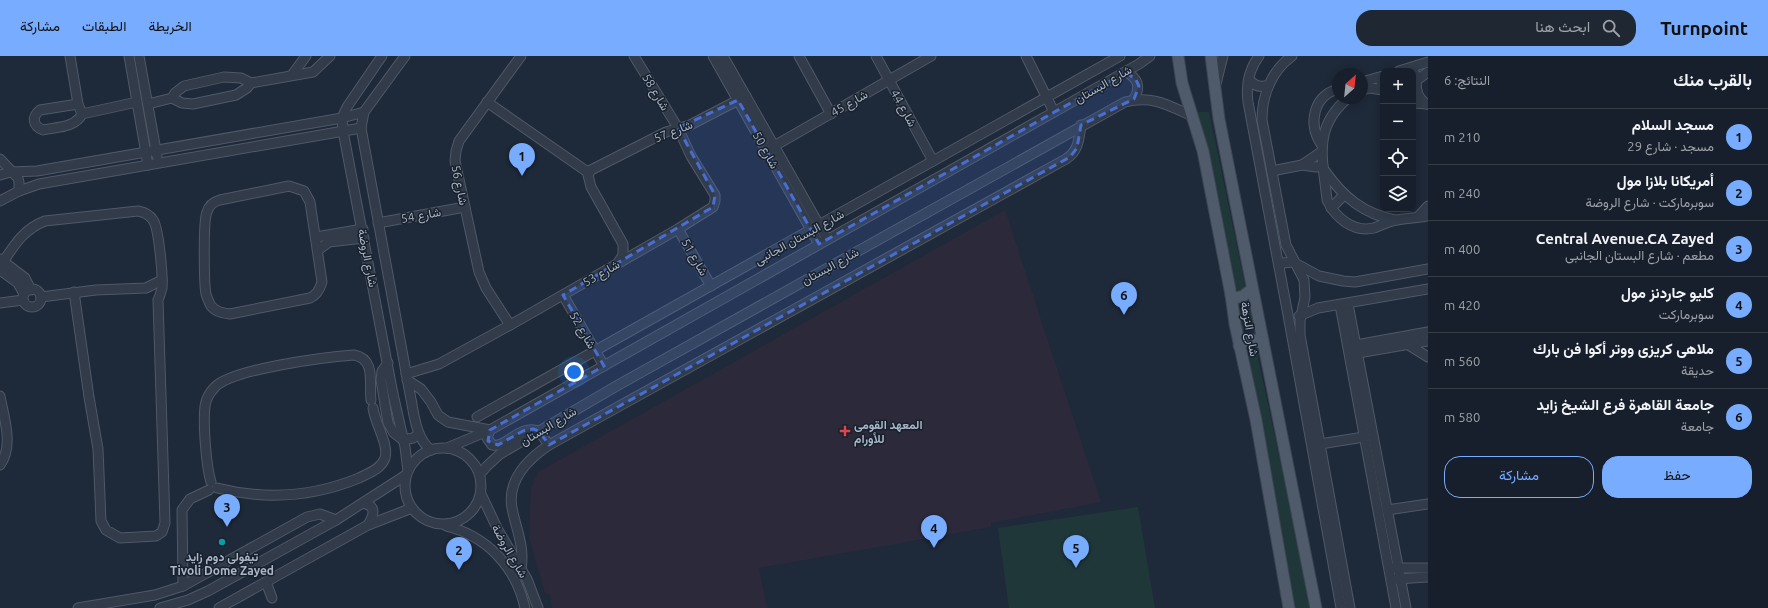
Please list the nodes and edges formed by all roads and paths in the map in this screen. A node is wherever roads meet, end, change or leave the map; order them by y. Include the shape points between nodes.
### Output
1 (70, 56) edge
2 (129, 56) edge
3 (139, 56) edge
4 (306, 56) edge
5 (330, 56) edge
6 (382, 56) edge
7 (405, 56) edge
8 (521, 56) edge
9 (634, 56) edge
10 (713, 56) edge
11 (723, 56) edge
12 (800, 56) edge
13 (876, 56) edge
14 (932, 56) edge
15 (1026, 56) edge
16 (1120, 56) edge
17 (1150, 56) edge
18 (1178, 56) edge
19 (1211, 56) edge
20 (1223, 56) edge
21 (1259, 56) edge
22 (1289, 57) edge
23 (1428, 62) edge
24 (1411, 68) edge
25 (1126, 72) junction
26 (1428, 72) edge
27 (292, 75) junction
28 (1380, 78) edge
29 (1248, 79) junction
30 (889, 80) junction
31 (1368, 81) edge
32 (1416, 81) edge
33 (251, 83) junction
34 (1269, 85) junction
35 (1368, 88) edge
36 (1215, 89) junction
37 (1380, 90) edge
38 (1332, 91) edge
39 (1416, 92) edge
40 (1328, 93) junction
41 (1332, 95) edge
42 (1047, 97) junction
43 (172, 98) junction
44 (742, 98) junction
45 (1134, 99) junction
46 (137, 102) junction
47 (487, 102) junction
48 (1416, 103) edge
49 (78, 104) junction
50 (148, 104) junction
51 (1342, 104) edge
52 (1427, 104) edge
53 (364, 112) junction
54 (1054, 112) junction
55 (82, 114) junction
56 (831, 114) junction
57 (1192, 116) junction
58 (342, 118) junction
59 (1313, 119) junction
60 (1081, 125) junction
61 (1328, 125) junction
62 (361, 128) junction
63 (678, 128) junction
64 (343, 130) junction
65 (770, 148) junction
66 (1321, 148) junction
67 (156, 150) junction
68 (146, 152) junction
69 (0, 159) edge
70 (933, 161) junction
71 (158, 163) junction
72 (148, 165) junction
73 (600, 165) junction
74 (1302, 166) junction
75 (1323, 168) junction
76 (1272, 171) junction
77 (11, 172) junction
78 (589, 173) junction
79 (0, 175) edge
80 (19, 191) junction
81 (1344, 195) junction
82 (0, 201) edge
83 (1428, 206) edge
84 (465, 207) junction
85 (1331, 208) junction
86 (1367, 211) junction
87 (1428, 216) edge
88 (1418, 217) junction
89 (1395, 220) junction
90 (378, 223) junction
91 (815, 227) junction
92 (1358, 228) junction
93 (678, 229) junction
94 (364, 233) junction
95 (316, 237) junction
96 (823, 242) junction
97 (318, 250) junction
98 (634, 254) junction
99 (618, 263) junction
100 (1, 264) edge
101 (1298, 265) junction
102 (1279, 266) junction
103 (1428, 270) edge
104 (162, 280) junction
105 (711, 286) junction
106 (146, 288) junction
107 (1252, 289) junction
108 (1428, 289) edge
109 (74, 292) junction
110 (26, 295) junction
111 (563, 295) junction
112 (1231, 295) junction
113 (41, 297) junction
114 (158, 300) junction
115 (0, 303) edge
116 (1344, 304) junction
117 (1302, 314) junction
118 (1288, 315) junction
119 (510, 325) junction
120 (1428, 332) edge
121 (1428, 341) edge
122 (1263, 344) junction
123 (1407, 344) junction
124 (1239, 346) junction
125 (1357, 349) junction
126 (595, 351) junction
127 (1428, 357) edge
128 (388, 363) junction
129 (604, 366) junction
130 (407, 377) junction
131 (0, 396) edge
132 (384, 401) junction
133 (373, 403) junction
134 (477, 417) dead end
135 (2, 423) edge
136 (490, 430) junction
137 (539, 431) junction
138 (3, 433) edge
139 (419, 434) junction
140 (1364, 437) junction
141 (403, 440) junction
142 (1320, 444) junction
143 (549, 445) junction
144 (447, 448) junction
145 (431, 450) junction
146 (0, 465) edge
147 (407, 473) junction
148 (480, 474) junction
149 (212, 487) junction
150 (481, 494) junction
151 (363, 503) junction
152 (1428, 504) edge
153 (412, 508) junction
154 (1387, 510) junction
155 (336, 520) junction
156 (368, 525) junction
157 (441, 525) junction
158 (521, 568) junction
159 (1388, 568) junction
160 (1398, 568) junction
161 (1428, 568) edge
162 (1428, 577) edge
163 (1400, 579) junction
164 (1390, 580) junction
165 (266, 582) junction
166 (183, 586) junction
167 (272, 598) dead end
168 (78, 608) edge
169 (160, 608) edge
170 (219, 608) edge
171 (525, 608) edge
172 (538, 608) edge
173 (1289, 608) edge
174 (1316, 608) edge
175 (1341, 608) edge
176 (1350, 608) edge
177 (1396, 608) edge
178 (1406, 608) edge

1 - 49 street
2 - 46 street
3 - 50 street
4 - 27 street
5 - 27 street via 313,72
6 - 58 street
7 - 53 street, شارع الروضة
8 - 47 street, شارع 56
9 - 63 street, شارع 58
10 - 44 street, شارع 50
11 - 44 street, شارع 50
12 - 56 street
13 - 30 street, شارع 44
14 - 30 street, شارع 45
15 - 42 street
16 - 42 street, شارع البستان الجانبى
17 - 25 street, شارع البستان
18 - 57 main road, شارع النزهة via 1182,83
19 - 36 main road, شارع النزهة
20 - 36 street
21 - 29 street
22 - 34 street
23 - 24 street
25 - 45 street via 1132,75 1138,86 1138,93
25 - 54 street, شارع البستان
26 - 32 street
27 - 33 street
28 - 31 street
29 - 34 street via 1260,87
29 - 102 street via 1248,102
30 - 56 street, شارع 45
30 - 70 street, شارع 44
33 - 43 street via 236,95 193,104 182,103
33 - 43 street via 241,78 229,77 190,84 179,89
34 - 76 street via 1263,102 1262,120
35 - 37 street
36 - 107 main road, شارع النزهة
38 - 40 street
39 - 52 street
40 - 41 street
40 - 59 street via 1320,102
42 - 54 street
42 - 70 street, شارع البستان الجانبى
43 - 50 street
44 - 63 street, شارع 57 via 690,125
44 - 65 street, شارع 50
45 - 57 street, شارع البستان via 1162,102
45 - 60 street, شارع البستان
46 - 55 street
46 - 68 street
47 - 78 street
47 - 84 street, شارع 56 via 459,141 456,151 455,161
48 - 52 street
49 - 55 street
49 - 55 street via 40,110 36,113 35,125 43,130 71,124
50 - 67 street
51 - 61 street
53 - 58 street
53 - 62 street, شارع الروضة
54 - 96 street, شارع البستان
56 - 65 street, شارع 45
57 - 112 main road, شارع النزهة via 1204,151
58 - 64 street, شارع الروضة
58 - 67 street
59 - 61 street
59 - 66 street
60 - 137 street, شارع البستان
60 - 143 street via 1077,148 1066,159
61 - 66 street
62 - 64 street
62 - 90 street, شارع الروضة
63 - 73 street, شارع 57
63 - 93 street, شارع 53 via 715,196 713,207
64 - 71 street
64 - 94 street, شارع الروضة
65 - 91 street, شارع 50
66 - 74 street
66 - 75 street
67 - 68 street
67 - 71 street
68 - 72 street
68 - 77 street via 37,171
69 - 77 street
70 - 91 street, شارع البستان الجانبى
71 - 72 street
72 - 80 street via 39,184
73 - 78 street, شارع 57
73 - 98 street via 593,176 594,186
74 - 75 street
74 - 76 street
75 - 81 street
75 - 85 street via 1327,200
76 - 101 street via 1286,244 1292,259
77 - 79 street
77 - 80 street via 19,182
78 - 99 street via 591,187 623,244 623,255
80 - 82 street
81 - 85 street
81 - 86 street
83 - 88 street
84 - 90 street, شارع 54
84 - 119 street, شارع 56 via 482,280
85 - 92 street via 1345,223
86 - 89 street
86 - 92 street
87 - 88 street
88 - 89 street
89 - 92 street via 1372,228
90 - 130 street, شارع الروضة
91 - 96 street, شارع 50
91 - 105 street, شارع البستان الجانبى
93 - 98 street, شارع 53
93 - 105 street, شارع 51
94 - 95 street
94 - 97 street via 329,242
94 - 128 street, شارع الروضة
95 - 97 street
95 - 97 street via 310,202 304,191 298,188 289,186 213,202 205,220 208,300 216,310 230,314 314,296 321,288 322,282
96 - 129 street, شارع البستان
98 - 99 street, شارع 53
99 - 111 street, شارع 53
100 - 104 street via 19,238 39,223 138,211 149,216 157,226
100 - 110 street
101 - 102 street via 1288,262
101 - 103 street via 1319,276 1343,281 1368,280
101 - 117 street via 1305,289
102 - 118 street
104 - 106 street
104 - 114 street
105 - 126 street, شارع البستان الجانبى
106 - 109 street
106 - 114 street
107 - 112 main road via 1243,296 1235,298
107 - 122 main road, شارع النزهة
108 - 116 street
109 - 113 street
109 - 114 street via 98,449 101,521 106,530 120,538 156,536 165,527
110 - 113 street via 37,291
110 - 113 street via 27,306 33,307 39,304
110 - 115 street
111 - 119 street, شارع 53
111 - 126 street, شارع 52
112 - 124 main road, شارع النزهة
116 - 117 street via 1318,308
116 - 125 street
116 - 140 street
117 - 118 street via 1294,317
117 - 142 street via 1300,335
118 - 175 street
119 - 130 street, شارع 53 via 439,364
120 - 125 street
121 - 123 street
122 - 124 main road via 1251,339 1245,340
122 - 174 main road, شارع النزهة
123 - 125 street
123 - 127 street
124 - 173 main road, شارع النزهة via 1256,420
125 - 154 street
126 - 129 street, شارع 52
126 - 134 street, شارع البستان الجانبى
128 - 132 street via 381,376
128 - 141 street, شارع الروضة
129 - 136 street, شارع البستان
130 - 136 street via 421,389 438,415 448,422
130 - 139 street, شارع الروضة
131 - 135 street
132 - 133 street
132 - 141 street via 390,426
133 - 149 street via 386,452 382,463 374,470 339,485 303,493 254,495
133 - 149 street via 368,364 354,355 283,365 224,380 211,391 205,407 207,466
135 - 138 street
136 - 137 street via 488,441 495,446 526,430
136 - 144 street, شارع البستان
137 - 143 street
137 - 148 street, شارع البستان via 500,454
138 - 146 street via 8,446
139 - 141 street
139 - 145 street, شارع الروضة
140 - 142 street
140 - 159 street
141 - 147 street, شارع الروضة
142 - 176 street
143 - 158 street via 527,464 518,475 513,488 512,508 522,548
144 - 145 street
144 - 148 street via 465,455 474,463
145 - 147 street via 415,460
147 - 151 street
147 - 153 street via 405,492
148 - 150 street
149 - 166 street via 190,499 182,510
150 - 157 street via 476,507 467,517
150 - 158 street, شارع الروضة via 498,530
151 - 155 street
151 - 156 street via 374,510
152 - 154 street
153 - 156 street
153 - 157 street via 421,518
154 - 160 street
155 - 166 street via 320,514 307,517
155 - 169 street via 208,591
156 - 165 street
157 - 171 street, شارع الروضة via 468,534 498,555 516,579
158 - 172 street, شارع الروضة
159 - 160 street
159 - 164 street
160 - 161 street
160 - 163 street
162 - 163 street
163 - 164 street
163 - 178 street
164 - 177 street
165 - 167 street
165 - 170 street
166 - 168 street via 155,595

